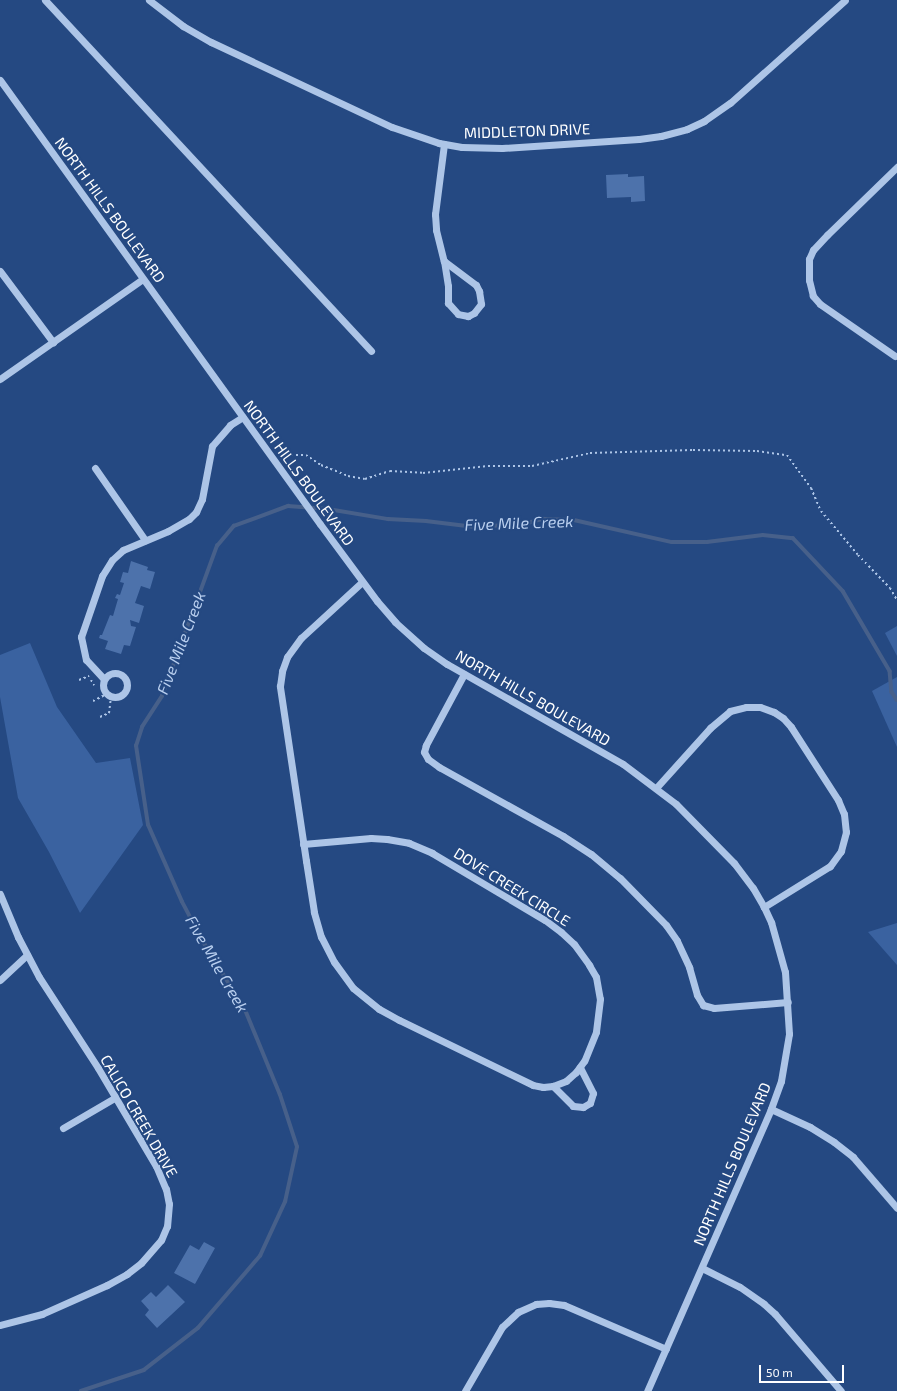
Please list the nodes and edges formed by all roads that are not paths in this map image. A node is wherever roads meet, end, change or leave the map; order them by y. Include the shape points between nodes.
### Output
1 (45, 0) edge
2 (149, 0) edge
3 (845, 0) edge
4 (0, 80) edge
5 (444, 144) junction
6 (897, 167) edge
7 (444, 261) junction
8 (0, 272) edge
9 (143, 279) junction
10 (52, 342) junction
11 (370, 351) dead end
12 (896, 357) edge
13 (0, 379) edge
14 (243, 417) junction
15 (95, 468) dead end
16 (145, 540) junction
17 (362, 582) junction
18 (464, 674) junction
19 (104, 680) junction
20 (656, 788) junction
21 (303, 844) junction
22 (0, 894) edge
23 (764, 907) junction
24 (27, 955) junction
25 (0, 980) edge
26 (788, 1002) junction
27 (580, 1067) junction
28 (553, 1086) junction
29 (116, 1097) junction
30 (771, 1110) junction
31 (63, 1128) dead end
32 (897, 1208) edge
33 (702, 1268) junction
34 (0, 1325) edge
35 (666, 1349) junction
36 (465, 1391) edge
37 (647, 1391) edge
38 (841, 1391) edge

1 - 11 street
2 - 5 street, MIDDLETON DRIVE via 183,26 242,58 392,127
3 - 5 street, MIDDLETON DRIVE via 730,103 687,129 639,139 502,148
4 - 9 street, NORTH HILLS BOULEVARD
5 - 7 street via 435,214 436,230
6 - 12 street via 827,235 813,250 809,259 809,280 814,296 820,304
7 - 7 street via 448,303 458,314 468,316 474,313 481,304 476,285
8 - 10 street
9 - 10 street
9 - 14 street, NORTH HILLS BOULEVARD
10 - 13 street
14 - 16 street via 230,425 212,446 202,499 196,512 181,524
14 - 17 street, NORTH HILLS BOULEVARD
15 - 16 street
16 - 19 street via 123,550 112,560 102,576 84,626 81,637 86,660
17 - 18 street, NORTH HILLS BOULEVARD via 396,622 424,648
17 - 21 street via 301,638 282,671 281,700
18 - 20 street, NORTH HILLS BOULEVARD via 602,751
18 - 26 street via 426,745 424,752 428,759 563,836 591,854 620,878 666,925 677,941 703,1005 714,1008
19 - 19 street via 103,687 109,695 122,695 127,689 127,681 122,674 114,673
20 - 23 street, NORTH HILLS BOULEVARD via 719,846 753,888
20 - 23 street via 710,728 730,711 760,707 774,712 787,722 838,800 844,814 846,832 841,851 830,866
21 - 27 street, DOVE CREEK CIRCLE via 371,838 409,844 432,853 561,932 590,965 596,977 600,998 596,1032
21 - 28 street via 314,912 321,937 334,962 354,988 379,1009 460,1050 533,1085
22 - 24 street, CALICO CREEK DRIVE
23 - 26 street, NORTH HILLS BOULEVARD via 782,955
24 - 25 street
24 - 29 street, CALICO CREEK DRIVE
26 - 30 street, NORTH HILLS BOULEVARD via 787,1054
27 - 28 street, DOVE CREEK CIRCLE via 566,1081
27 - 28 street via 593,1093 590,1103 583,1107 573,1106
29 - 31 street
29 - 34 street, CALICO CREEK DRIVE via 156,1166 166,1189 169,1212 161,1240 141,1263 107,1285 42,1314
30 - 32 street via 810,1127 834,1142 853,1157
30 - 33 street, NORTH HILLS BOULEVARD
33 - 35 street, NORTH HILLS BOULEVARD
33 - 38 street via 740,1287 764,1304
35 - 36 street via 564,1305 536,1304 518,1312 502,1327
35 - 37 street, NORTH HILLS BOULEVARD

